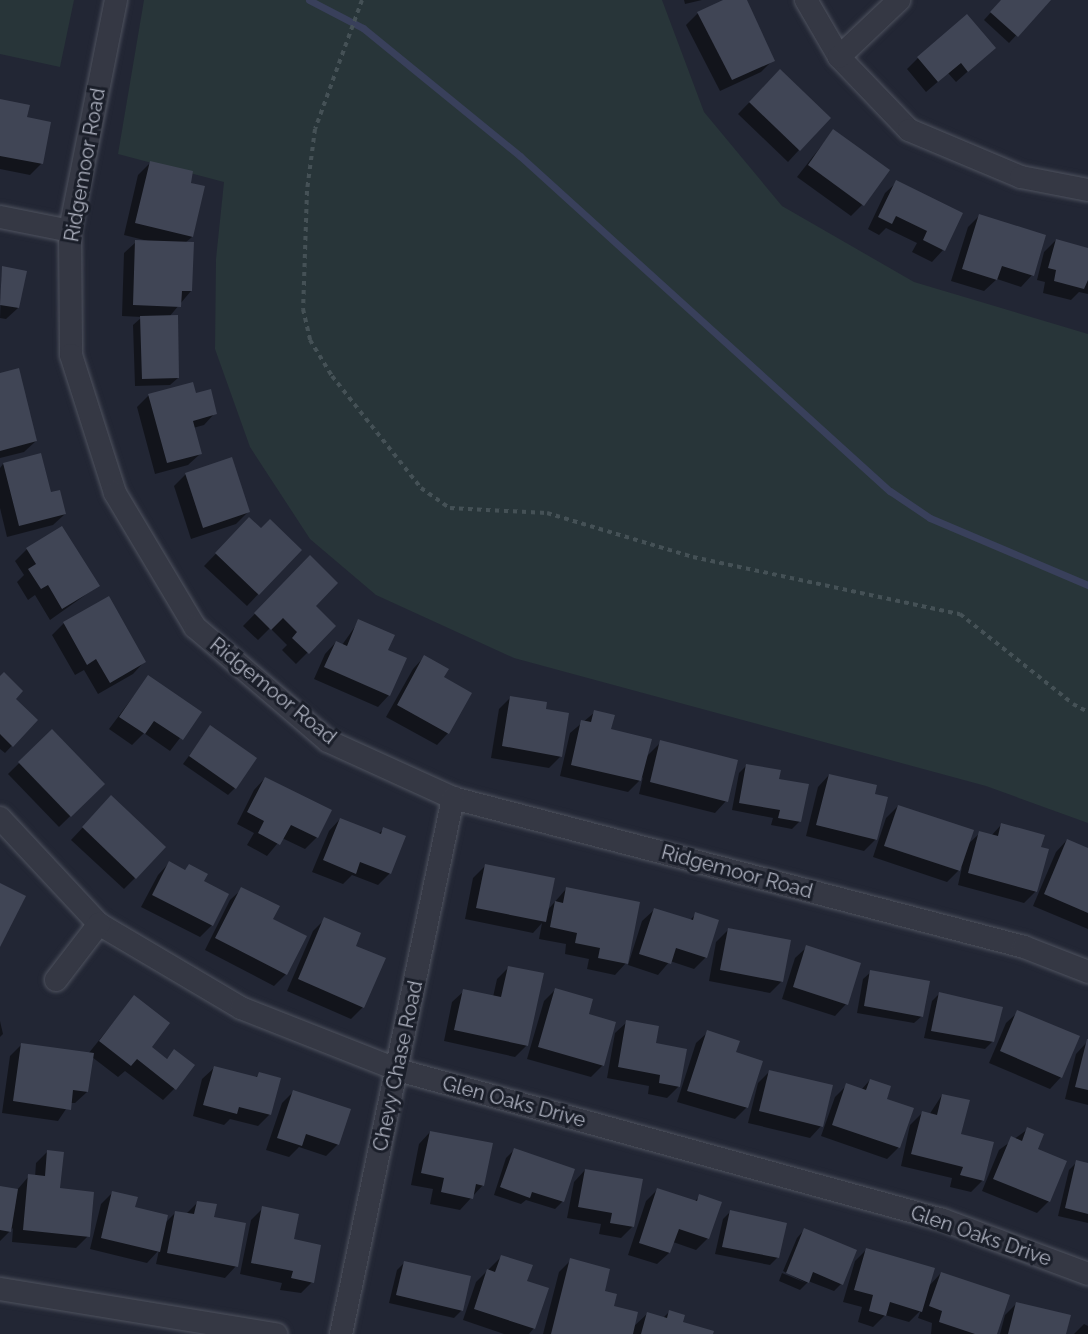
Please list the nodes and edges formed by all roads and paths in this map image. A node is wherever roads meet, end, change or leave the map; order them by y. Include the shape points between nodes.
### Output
1 (116, 0) edge
2 (362, 0) edge
3 (806, 0) edge
4 (899, 0) edge
5 (839, 57) junction
6 (1088, 190) edge
7 (0, 217) edge
8 (70, 231) junction
9 (1088, 712) edge
10 (453, 798) junction
11 (0, 818) edge
12 (99, 924) junction
13 (1088, 972) edge
14 (56, 981) dead end
15 (398, 1070) junction
16 (1088, 1274) edge
17 (0, 1289) edge
18 (276, 1334) edge
19 (341, 1334) edge

1 - 8 street, Ridgemoor Road
2 - 9 path via 315,129 307,191 303,309 310,340 332,376 422,488 450,507 547,513 693,557 960,614
3 - 5 street
4 - 5 street
5 - 6 street via 909,130 1021,177
7 - 8 street
8 - 10 street, Ridgemoor Road via 71,355 115,493 195,627 328,741
10 - 13 street, Ridgemoor Road via 1024,947
10 - 15 street, Chevy Chase Road
11 - 12 street, Glen Oaks Drive
12 - 14 street
12 - 15 street, Glen Oaks Drive via 241,1008
15 - 16 street, Glen Oaks Drive via 943,1220
15 - 19 street, Chevy Chase Road
17 - 18 street

